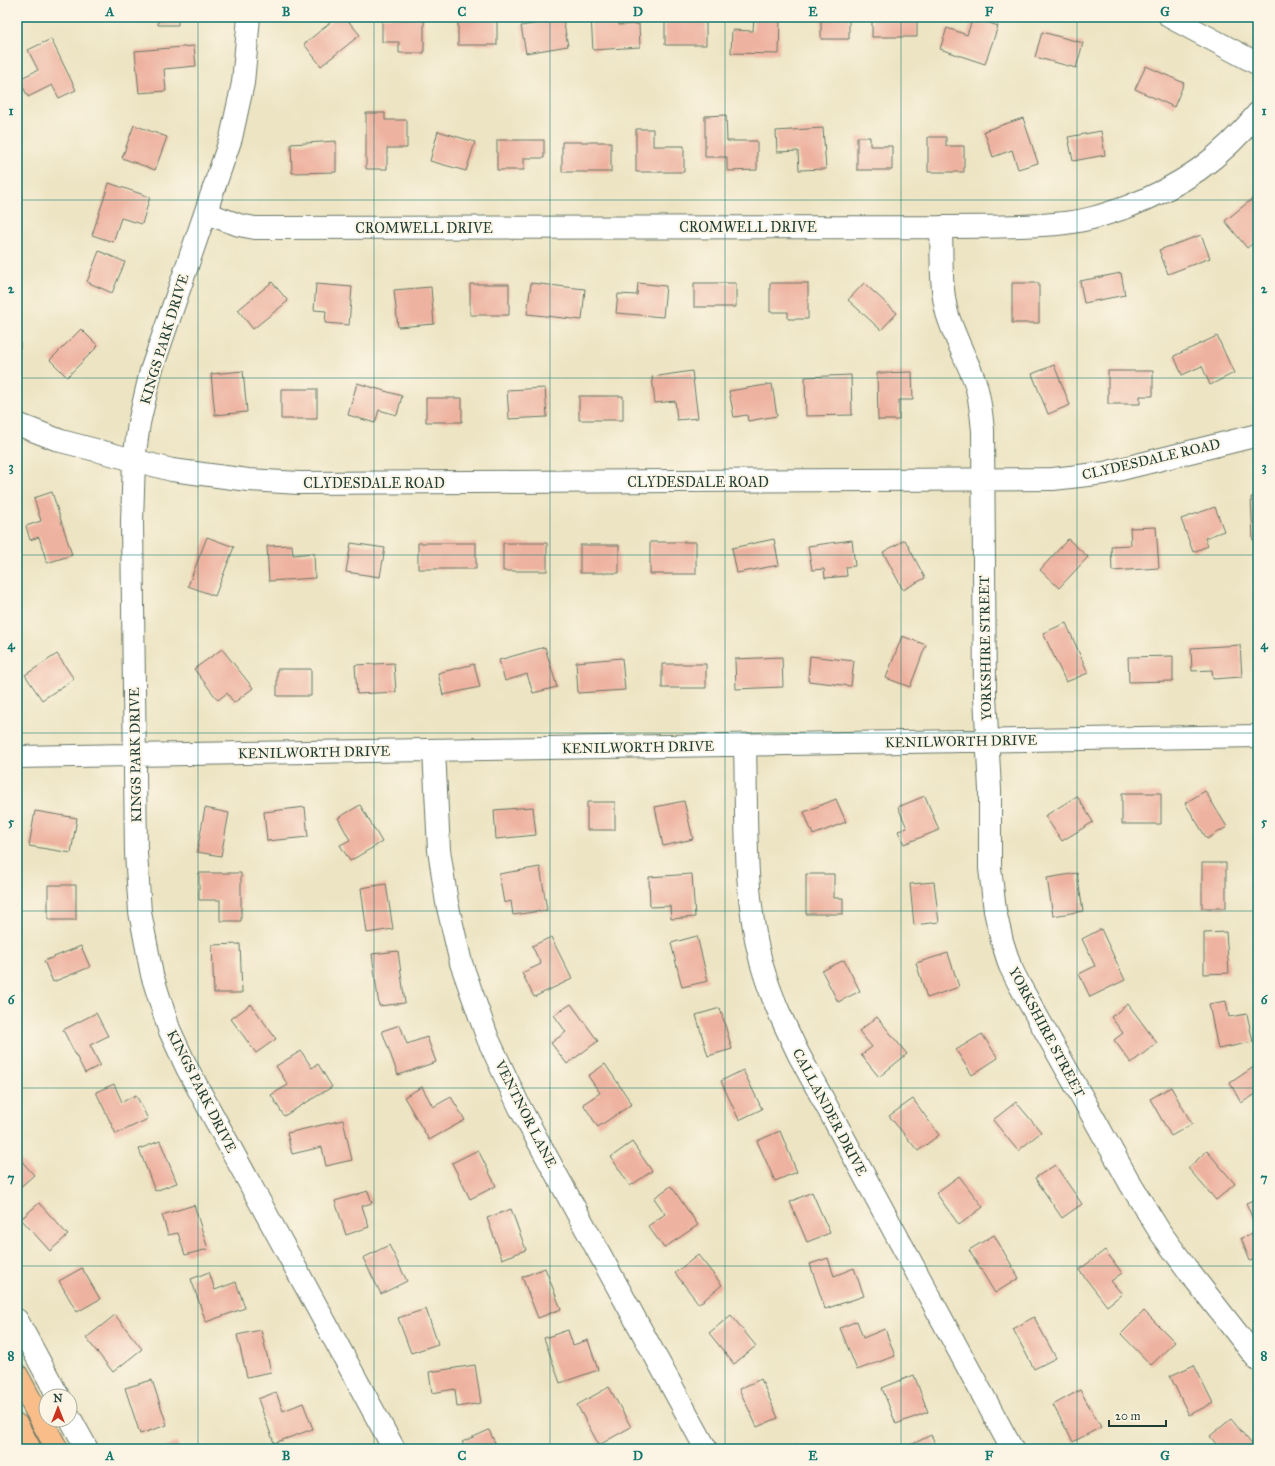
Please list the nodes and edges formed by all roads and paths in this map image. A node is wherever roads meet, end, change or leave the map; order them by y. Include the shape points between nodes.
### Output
1 (250, 17) edge
2 (1170, 17) edge
3 (1258, 64) edge
4 (1258, 113) edge
5 (206, 214) junction
6 (941, 227) junction
7 (17, 424) edge
8 (1258, 435) edge
9 (134, 460) junction
10 (984, 480) junction
11 (1258, 736) edge
12 (987, 740) junction
13 (745, 745) junction
14 (434, 750) junction
15 (135, 755) junction
16 (17, 757) edge
17 (17, 1320) edge
18 (1258, 1360) edge
19 (17, 1375) edge
20 (54, 1388) edge
21 (17, 1425) edge
22 (75, 1428) edge
23 (30, 1449) edge
24 (57, 1449) edge
25 (87, 1449) edge
26 (394, 1449) edge
27 (706, 1449) edge
28 (1012, 1449) edge

1 - 5 street, KINGS PARK DRIVE via 243,83 231,138
2 - 3 street
4 - 6 street, CROMWELL DRIVE via 1242,133 1192,175 1148,199 1105,215 1065,223
5 - 6 street, CROMWELL DRIVE via 255,228
5 - 9 street, KINGS PARK DRIVE via 152,371 139,423
6 - 10 street, YORKSHIRE STREET via 943,286 947,312 980,399
7 - 9 street, CLYDESDALE ROAD via 61,441
8 - 10 street, CLYDESDALE ROAD via 1105,473 1053,479
9 - 10 street, CLYDESDALE ROAD via 190,474 299,483
9 - 15 street, KINGS PARK DRIVE via 132,522
10 - 12 street, YORKSHIRE STREET
11 - 12 street, KENILWORTH DRIVE
12 - 13 street, KENILWORTH DRIVE
12 - 18 street, YORKSHIRE STREET via 990,868 995,912 1010,966 1131,1185 1160,1232
13 - 14 street, KENILWORTH DRIVE
13 - 28 street, CALLANDER DRIVE via 750,906 761,962 776,1007 799,1055
14 - 15 street, KENILWORTH DRIVE
14 - 27 street, VENTNOR LANE via 439,850 447,903 461,963 488,1039 520,1108
15 - 16 street, KENILWORTH DRIVE
15 - 26 street, KINGS PARK DRIVE via 136,853 140,912 152,975 169,1029 187,1068
17 - 20 street
19 - 24 main road
21 - 23 main road
22 - 25 street

